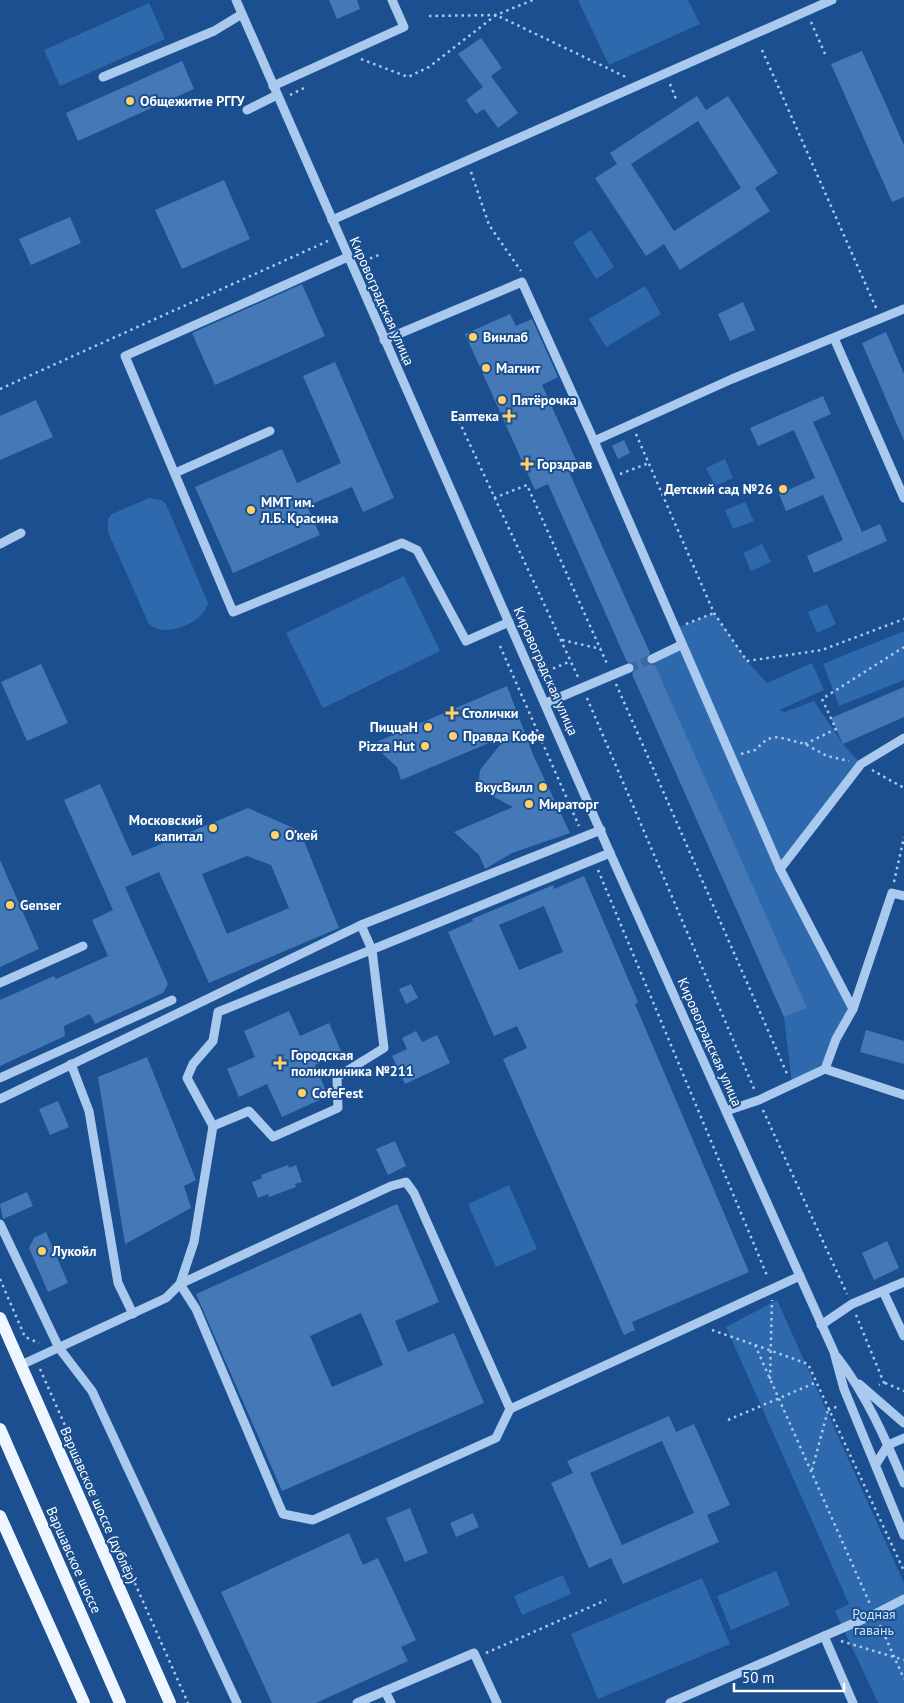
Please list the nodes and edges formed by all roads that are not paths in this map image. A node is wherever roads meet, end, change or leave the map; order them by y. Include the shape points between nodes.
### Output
1 (236, 0) edge
2 (392, 0) edge
3 (832, 0) edge
4 (242, 14) junction
5 (103, 77) dead end
6 (273, 86) junction
7 (277, 95) junction
8 (247, 110) dead end
9 (332, 220) junction
10 (348, 257) junction
11 (904, 309) edge
12 (834, 338) junction
13 (384, 340) junction
14 (270, 431) dead end
15 (594, 441) junction
16 (175, 474) junction
17 (904, 498) edge
18 (21, 533) dead end
19 (0, 544) edge
20 (509, 622) junction
21 (681, 646) junction
22 (652, 659) tunnel mouth
23 (630, 668) tunnel mouth
24 (546, 703) junction
25 (904, 738) edge
26 (601, 830) junction
27 (610, 853) junction
28 (780, 869) junction
29 (904, 896) edge
30 (361, 925) junction
31 (83, 946) dead end
32 (372, 950) junction
33 (0, 983) edge
34 (172, 1000) dead end
35 (853, 1009) junction
36 (71, 1064) junction
37 (825, 1069) junction
38 (0, 1078) edge
39 (904, 1095) edge
40 (0, 1099) edge
41 (726, 1111) junction
42 (213, 1126) junction
43 (0, 1224) edge
44 (800, 1276) junction
45 (904, 1282) edge
46 (180, 1284) junction
47 (883, 1291) junction
48 (133, 1314) junction
49 (0, 1318) edge
50 (821, 1325) junction
51 (904, 1336) edge
52 (59, 1348) junction
53 (834, 1352) junction
54 (21, 1365) junction
55 (854, 1379) junction
56 (510, 1409) junction
57 (904, 1423) edge
58 (0, 1429) edge
59 (904, 1438) edge
60 (888, 1445) junction
61 (876, 1464) junction
62 (904, 1483) edge
63 (0, 1516) edge
64 (904, 1535) edge
65 (904, 1599) edge
66 (824, 1636) junction
67 (385, 1691) junction
68 (84, 1703) edge
69 (120, 1703) edge
70 (170, 1703) edge
71 (237, 1703) edge
72 (357, 1703) edge
73 (390, 1703) edge
74 (497, 1703) edge
75 (670, 1703) edge
76 (853, 1703) edge

1 - 4 street, Кировоградская улица
2 - 6 street via 404,27
3 - 9 street
4 - 5 street via 214,31
4 - 6 street, Кировоградская улица
6 - 7 street, Кировоградская улица
7 - 8 street
7 - 9 street, Кировоградская улица
9 - 10 street, Кировоградская улица
10 - 13 street, Кировоградская улица
10 - 16 street via 125,356
11 - 12 street
12 - 15 street via 732,379
12 - 17 street
13 - 15 street via 522,282
13 - 20 street, Кировоградская улица
14 - 16 street
15 - 21 street
16 - 20 street via 233,612 402,543 417,550 466,641
18 - 19 street
20 - 24 street, Кировоградская улица
21 - 22 street
21 - 28 street via 733,756
23 - 24 street
24 - 26 street, Кировоградская улица
25 - 28 street via 861,764
26 - 27 street, Кировоградская улица
26 - 30 street
27 - 32 street
27 - 41 street, Кировоградская улица
28 - 35 street
29 - 35 street via 892,893
30 - 32 street
30 - 36 street
31 - 33 street
32 - 42 street via 218,1012 212,1041 193,1064 187,1078
32 - 42 street via 384,1048 336,1077 338,1108 273,1137 248,1111
34 - 38 street
35 - 37 street via 836,1039
36 - 40 street
36 - 48 street via 88,1111 118,1283
37 - 39 street
37 - 41 street via 759,1100
41 - 44 street, Кировоградская улица
42 - 46 street via 194,1242
43 - 52 street
44 - 50 street, Кировоградская улица
44 - 56 street
45 - 47 street
46 - 48 street via 166,1298
46 - 56 street via 391,1186 406,1182 414,1193
46 - 56 street via 196,1309 283,1514 313,1520 496,1438
47 - 50 street via 852,1304
47 - 51 street
48 - 52 street
49 - 54 main road, Варшавское шоссе (дублёр)
50 - 53 street, Кировоградская улица
52 - 54 street
52 - 71 street via 92,1391
53 - 55 street, Кировоградская улица
53 - 61 street, Кировоградская улица via 849,1401
54 - 70 main road, Варшавское шоссе (дублёр)
55 - 57 street
55 - 60 street, Кировоградская улица
58 - 69 main road, Варшавское шоссе
59 - 60 street
60 - 61 street
60 - 62 street, Кировоградская улица
61 - 64 street, Кировоградская улица
63 - 68 main road
65 - 66 street
66 - 75 street
66 - 76 street
67 - 72 street
67 - 73 street
67 - 74 street via 474,1654

